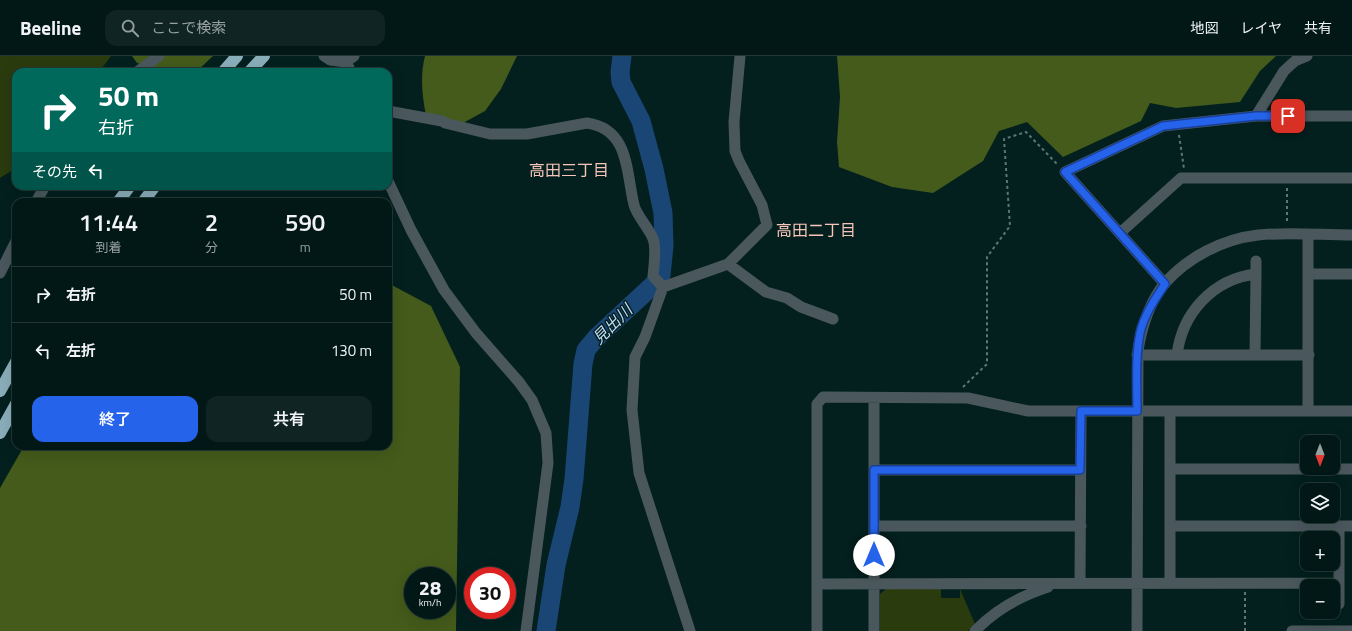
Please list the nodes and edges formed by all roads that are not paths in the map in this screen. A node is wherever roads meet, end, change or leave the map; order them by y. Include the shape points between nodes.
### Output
1 (159, 56) edge
2 (237, 56) edge
3 (264, 56) edge
4 (324, 56) edge
5 (740, 56) edge
6 (1307, 56) edge
7 (350, 63) edge
8 (142, 68) edge
9 (226, 68) edge
10 (253, 68) edge
11 (392, 112) edge
12 (1256, 116) junction
13 (1352, 116) edge
14 (1352, 178) edge
15 (392, 190) edge
16 (1120, 233) junction
17 (1308, 235) junction
18 (1352, 235) edge
19 (12, 249) edge
20 (1256, 261) dead end
21 (728, 264) junction
22 (0, 273) edge
23 (1256, 274) junction
24 (1309, 274) junction
25 (1352, 274) edge
26 (1165, 284) junction
27 (662, 287) junction
28 (833, 319) dead end
29 (1137, 355) junction
30 (1177, 355) junction
31 (1255, 355) junction
32 (1309, 355) junction
33 (12, 369) edge
34 (0, 391) edge
35 (874, 398) junction
36 (12, 411) edge
37 (1081, 411) junction
38 (1137, 411) junction
39 (1170, 411) junction
40 (1308, 411) junction
41 (1352, 411) edge
42 (0, 433) edge
43 (1170, 469) junction
44 (1352, 469) edge
45 (874, 470) junction
46 (1080, 470) junction
47 (874, 526) junction
48 (1081, 526) junction
49 (1170, 526) junction
50 (1339, 526) junction
51 (1352, 526) edge
52 (1339, 579) edge
53 (1080, 583) junction
54 (1137, 583) junction
55 (1170, 583) junction
56 (1300, 583) edge
57 (817, 584) junction
58 (874, 584) junction
59 (1058, 584) junction
60 (526, 631) edge
61 (690, 631) edge
62 (818, 631) edge
63 (874, 631) edge
64 (975, 631) edge
65 (1137, 631) edge
66 (1292, 631) edge
67 (1352, 631) edge

1 - 8 street
2 - 9 highway
3 - 10 highway
4 - 7 street via 330,60
5 - 21 street via 734,122 735,151 762,205 767,225
6 - 12 street via 1294,61 1284,71
11 - 27 street via 442,121 490,134 527,134 587,123 607,129 620,144 629,170 634,207 654,242 653,276
12 - 13 street
12 - 16 street via 1163,126 1065,172
14 - 16 street via 1181,178
15 - 60 street via 444,290 532,400 546,433 548,463
16 - 26 street
17 - 18 street
17 - 24 street
17 - 26 street via 1258,235 1236,239 1198,255
19 - 22 street
20 - 23 street
21 - 27 street
21 - 28 street via 766,292 787,298 801,307
23 - 30 street via 1243,276 1217,288 1196,307 1182,329
23 - 31 street
24 - 25 street
24 - 32 street
26 - 29 street via 1147,314
27 - 61 street via 645,337 635,357 632,410 639,473
29 - 30 street
29 - 38 street
30 - 31 street
31 - 32 street
32 - 40 street
33 - 34 highway
35 - 37 street via 968,398 1028,411
35 - 45 street
35 - 57 street via 823,397 817,404
36 - 42 highway
37 - 38 street
37 - 46 street
38 - 39 street
38 - 54 street
39 - 40 street
39 - 43 street
40 - 41 street
43 - 44 street
43 - 49 street
45 - 46 street
45 - 47 street
46 - 48 street
47 - 48 street
47 - 58 street
48 - 53 street
49 - 50 street
49 - 55 street
50 - 51 street
50 - 52 street
53 - 54 street
53 - 59 street
54 - 55 street
54 - 65 street
55 - 56 street
57 - 58 street
57 - 62 street
58 - 59 street
58 - 63 street
59 - 64 street via 1030,592 1002,608
66 - 67 street

